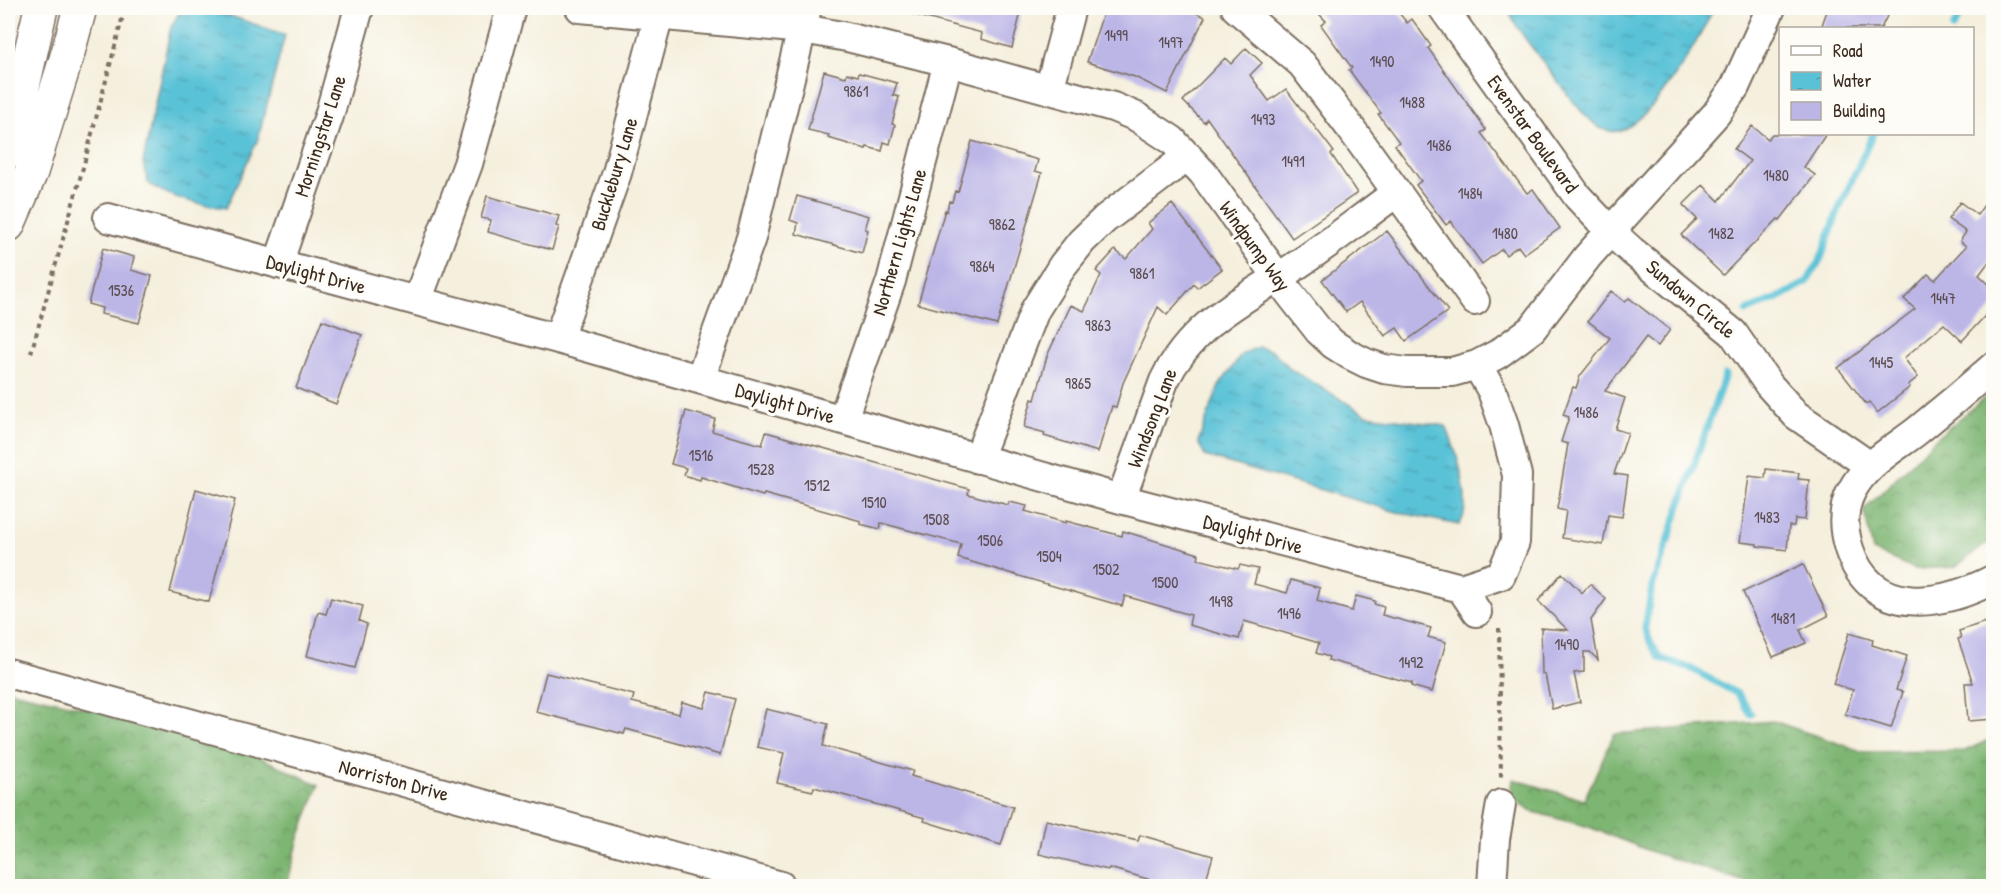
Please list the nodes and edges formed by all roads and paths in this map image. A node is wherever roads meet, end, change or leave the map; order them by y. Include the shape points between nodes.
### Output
1 (41, 8) edge
2 (80, 8) edge
3 (126, 8) edge
4 (359, 8) edge
5 (511, 8) edge
6 (579, 8) edge
7 (1071, 8) edge
8 (1236, 8) edge
9 (1443, 8) edge
10 (1771, 8) edge
11 (660, 11) edge
12 (805, 18) edge
13 (1459, 19) edge
14 (948, 62) junction
15 (1049, 90) junction
16 (8, 151) edge
17 (1188, 156) junction
18 (1396, 193) junction
19 (108, 218) dead end
20 (8, 225) edge
21 (1611, 232) junction
22 (278, 264) junction
23 (1277, 276) junction
24 (417, 301) junction
25 (1475, 301) dead end
26 (558, 339) junction
27 (31, 353) dead end
28 (1478, 365) junction
29 (1994, 366) edge
30 (700, 379) junction
31 (843, 419) junction
32 (978, 459) junction
33 (1870, 466) junction
34 (1121, 499) junction
35 (1994, 579) edge
36 (1461, 588) junction
37 (1488, 620) joint
38 (8, 673) edge
39 (1501, 804) joint
40 (781, 886) edge
41 (1492, 886) edge

1 - 16 main road
2 - 20 main road via 31,172
3 - 27 path
4 - 22 street, Morningstar Lane via 329,116
5 - 24 street via 468,165
6 - 11 street, Windpump Way
7 - 15 street
8 - 18 street via 1302,64
9 - 13 street, Evenstar Boulevard
10 - 21 street, Windpump Way via 1736,87
11 - 12 street, Windpump Way
11 - 26 street, Bucklebury Lane via 617,173
12 - 14 street, Windpump Way via 847,37
12 - 30 street via 751,238
13 - 21 street, Evenstar Boulevard via 1578,197
14 - 15 street, Windpump Way
14 - 31 street, Northern Lights Lane via 891,281
15 - 17 street, Windpump Way via 1113,106 1137,117
17 - 23 street, Windpump Way
17 - 32 street via 1105,219 1063,265 1035,310
18 - 23 street, Windsong Lane
18 - 25 street
19 - 22 street, Daylight Drive
21 - 28 street, Windpump Way via 1532,329
21 - 33 street, Sundown Circle via 1733,333 1769,385 1796,415
22 - 24 street, Daylight Drive
23 - 28 street, Windpump Way via 1319,331 1350,356 1384,369 1429,374
23 - 34 street, Windsong Lane via 1209,322 1173,363
24 - 26 street, Daylight Drive
26 - 30 street, Daylight Drive
28 - 36 street via 1492,391 1517,475 1515,542 1501,575
29 - 33 street
30 - 31 street, Daylight Drive
31 - 32 street, Daylight Drive
32 - 34 street, Daylight Drive
33 - 35 street via 1851,492 1844,522 1850,552 1871,585 1892,598 1918,602 1956,595
34 - 36 street, Daylight Drive
36 - 37 street
37 - 39 path
38 - 40 street, Norriston Drive
39 - 41 street via 1494,839

